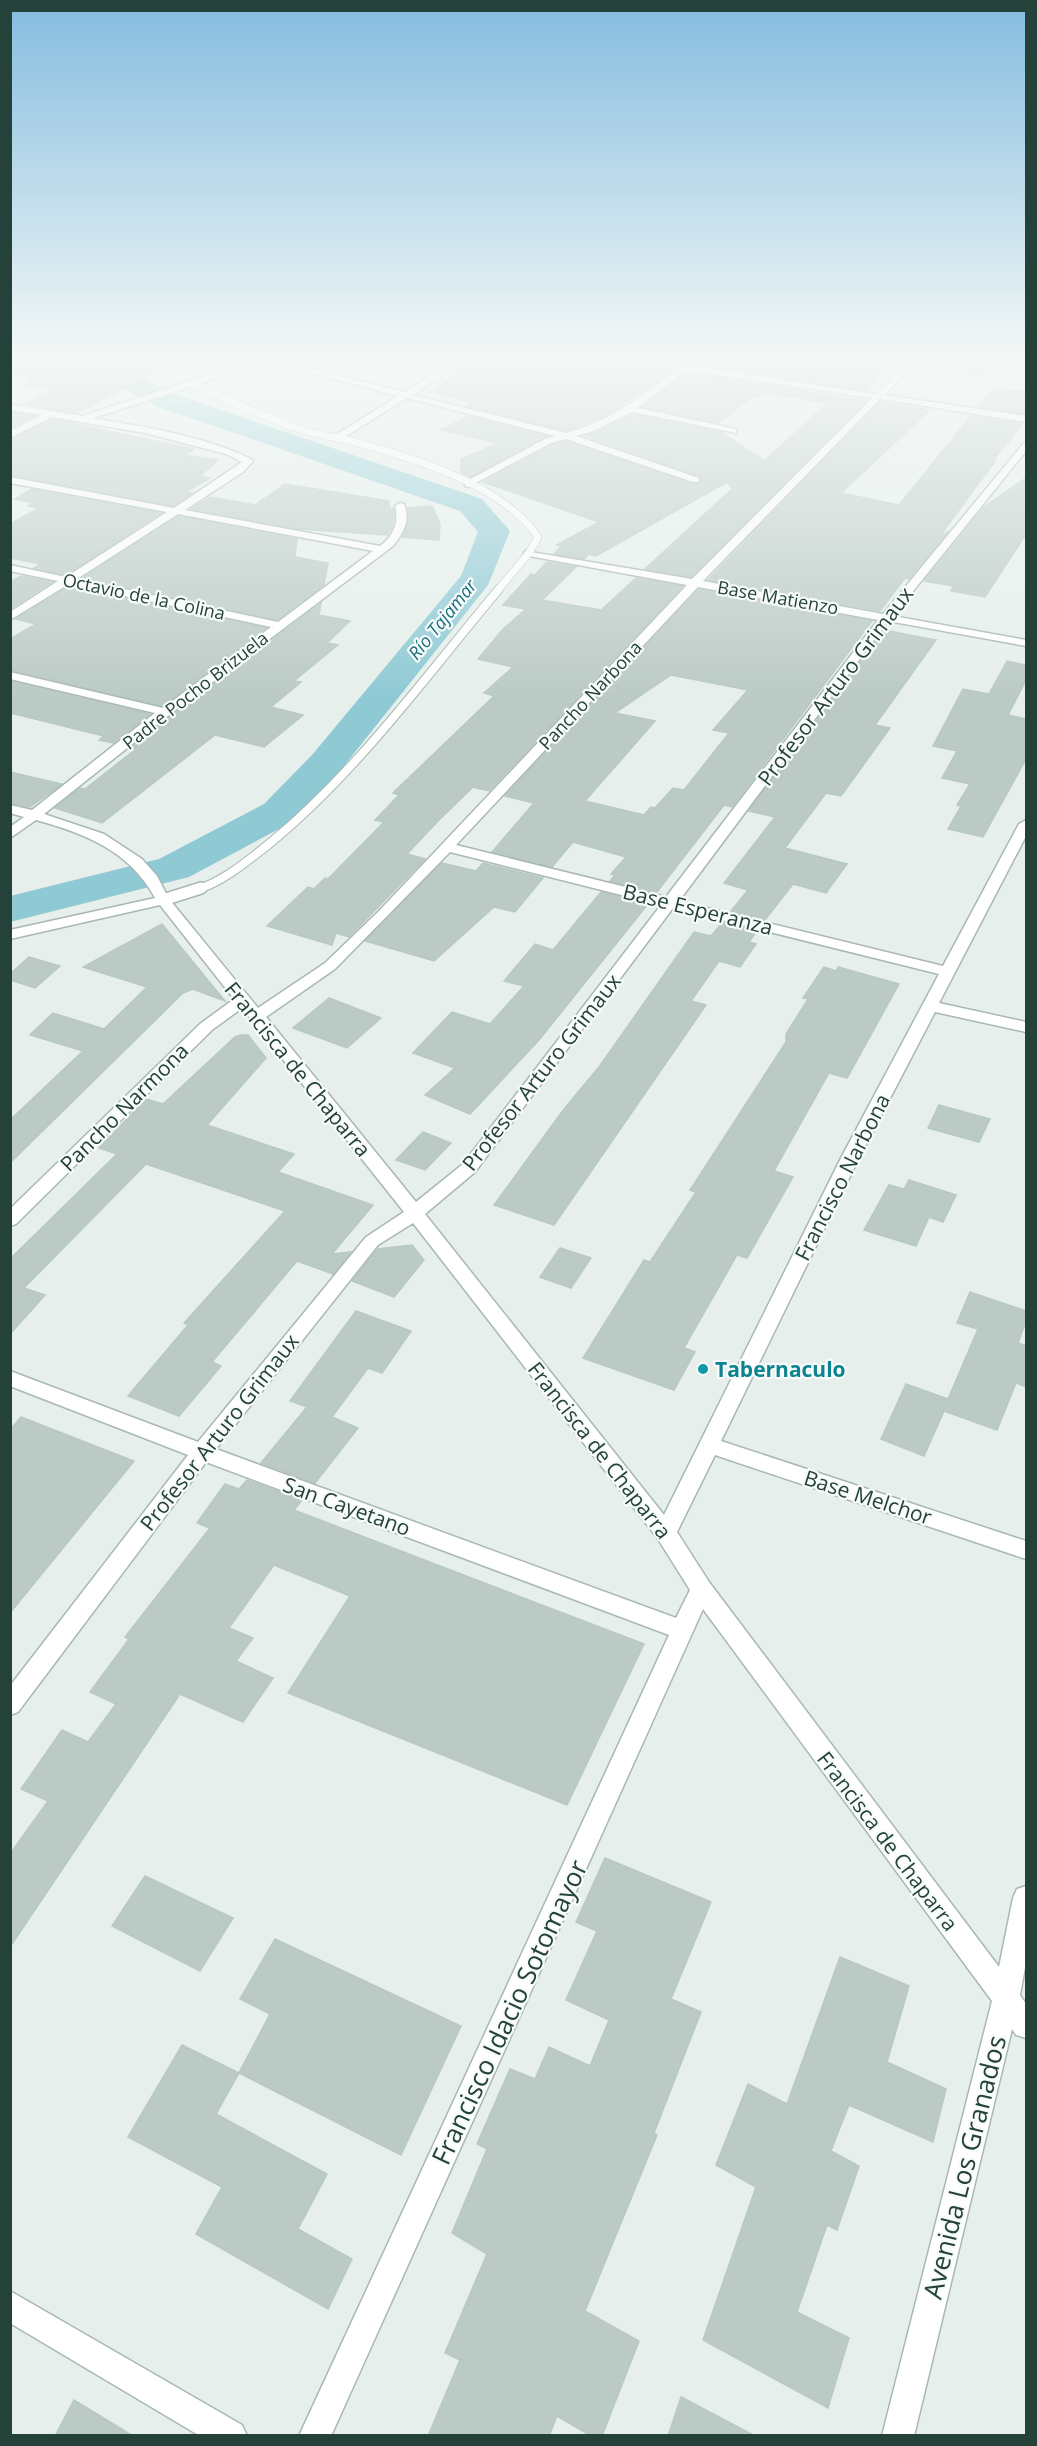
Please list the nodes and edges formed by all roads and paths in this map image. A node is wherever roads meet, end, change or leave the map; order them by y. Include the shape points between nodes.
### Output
1 (232, 474) edge
2 (444, 474) edge
3 (486, 474) edge
4 (679, 474) edge
5 (802, 474) edge
6 (1003, 474) edge
7 (10, 480) edge
8 (696, 480) dead end
9 (468, 484) junction
10 (400, 506) dead end
11 (176, 512) junction
12 (381, 549) junction
13 (530, 553) junction
14 (10, 568) edge
15 (68, 580) junction
16 (696, 582) junction
17 (10, 617) edge
18 (886, 617) junction
19 (278, 625) junction
20 (1026, 643) edge
21 (10, 675) edge
22 (165, 712) junction
23 (10, 809) edge
24 (36, 815) junction
25 (1026, 824) edge
26 (10, 834) edge
27 (447, 847) junction
28 (160, 893) junction
29 (672, 903) junction
30 (10, 935) edge
31 (948, 972) junction
32 (243, 1000) junction
33 (930, 1006) junction
34 (255, 1017) junction
35 (1026, 1027) edge
36 (415, 1213) junction
37 (10, 1220) edge
38 (10, 1378) edge
39 (709, 1445) junction
40 (202, 1452) junction
41 (666, 1533) junction
42 (1026, 1550) edge
43 (701, 1589) junction
44 (684, 1630) junction
45 (10, 1705) edge
46 (1026, 1898) edge
47 (1006, 1999) junction
48 (1026, 2025) edge
49 (10, 2306) edge
50 (231, 2436) edge
51 (315, 2436) edge
52 (898, 2436) edge

1 - 11 street
2 - 9 lane
3 - 9 street
4 - 8 street
5 - 16 street, Pancho Narbona
6 - 18 street, Profesor Arturo Grimaux
7 - 11 street
9 - 13 lane via 501,500 533,526 538,537
10 - 12 street, Padre Pocho Brizuela via 401,527
11 - 12 street
11 - 15 street
12 - 19 street, Padre Pocho Brizuela
13 - 16 street, Base Matienzo
13 - 28 lane via 340,778 292,825 237,870 205,887
14 - 15 street, Octavio de la Colina
15 - 17 street
15 - 19 street, Octavio de la Colina
16 - 18 street, Base Matienzo
16 - 27 street, Pancho Narbona
18 - 20 street, Base Matienzo
18 - 29 street, Profesor Arturo Grimaux
19 - 22 street, Padre Pocho Brizuela
21 - 22 street
22 - 24 street, Padre Pocho Brizuela
23 - 24 street, Francisca de Chaparra
24 - 26 street, Padre Pocho Brizuela
24 - 28 street, Francisca de Chaparra via 108,841 130,858
25 - 31 street, Francisco Narbona
27 - 29 street, Base Esperanza
27 - 34 street, Pancho Narbona via 330,966
28 - 30 street
28 - 32 street, Francisca de Chaparra
29 - 31 street, Base Esperanza
29 - 36 street, Profesor Arturo Grimaux via 469,1168
31 - 33 street, Francisco Narbona
32 - 34 street, Francisca de Chaparra
32 - 37 street, Pancho Narmona via 206,1027
33 - 35 street
33 - 39 street, Francisco Narbona via 850,1158
34 - 36 street, Francisca de Chaparra
36 - 40 street, Profesor Arturo Grimaux via 372,1241
36 - 41 street, Francisca de Chaparra
38 - 40 street, San Cayetano
39 - 41 street, Francisco Narbona
39 - 42 street, Base Melchor
40 - 44 street, San Cayetano
40 - 45 street, Profesor Arturo Grimaux
41 - 43 street, Francisca de Chaparra
43 - 44 street, Francisco Idacio Sotomayor
43 - 47 street, Francisca de Chaparra
44 - 51 street, Francisco Idacio Sotomayor
46 - 47 street, Avenida Los Granados
47 - 48 street, Francisca de Chaparra
47 - 52 street, Avenida Los Granados
49 - 50 street

